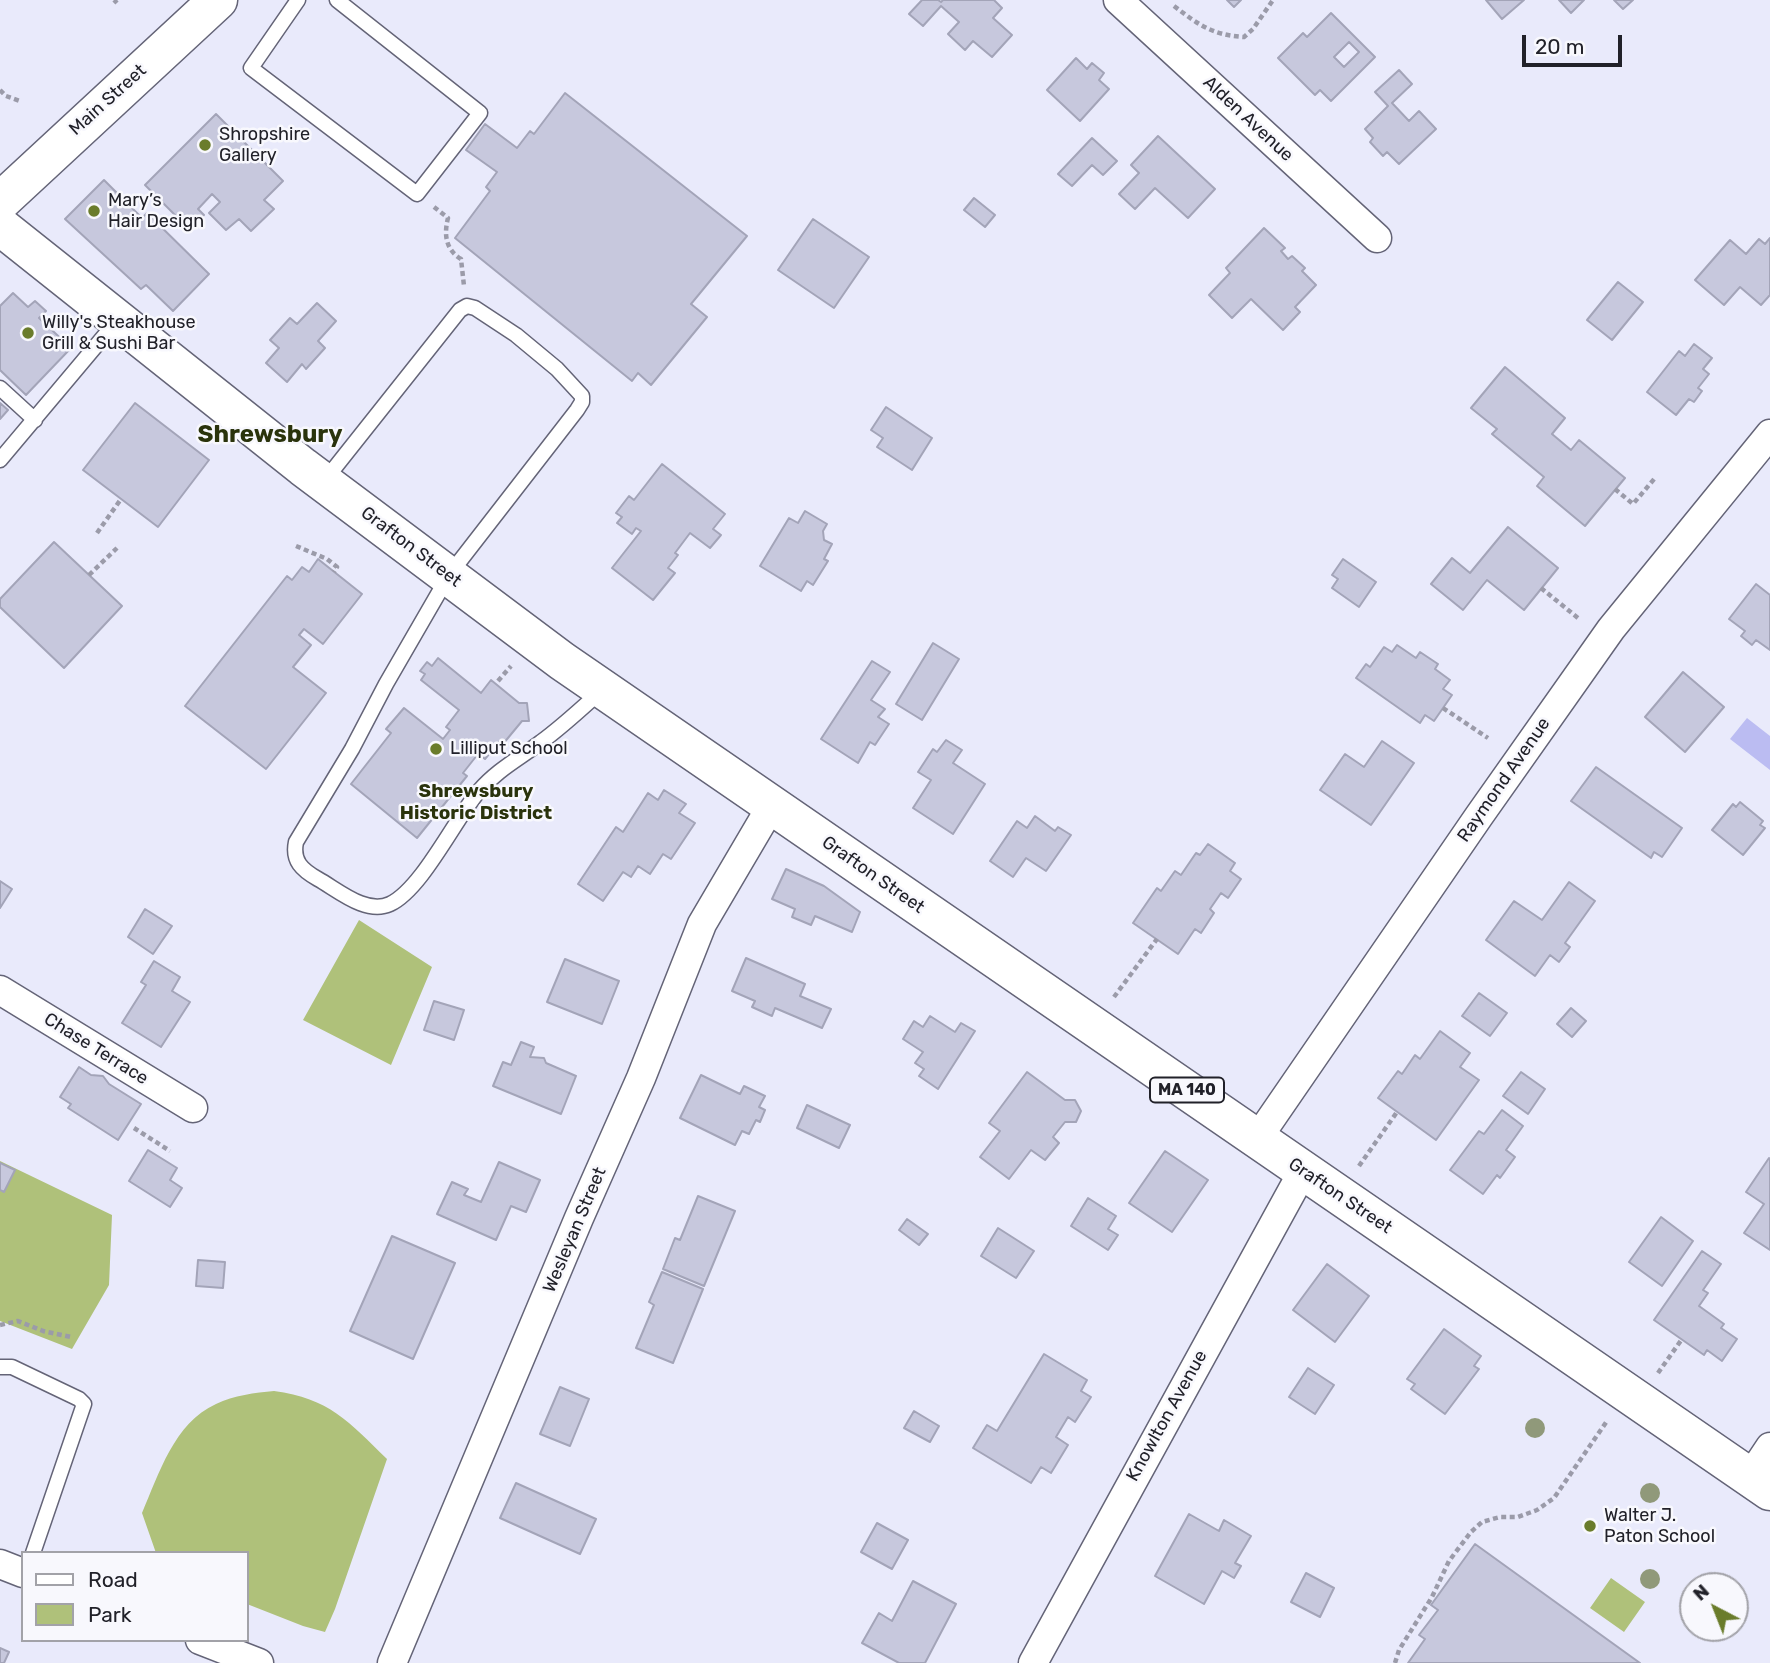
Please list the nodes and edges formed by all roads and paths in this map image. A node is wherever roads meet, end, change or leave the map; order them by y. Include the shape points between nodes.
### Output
1 (218, 0) edge
2 (278, 0) edge
3 (337, 0) edge
4 (1118, 0) edge
5 (1166, 0) edge
6 (1273, 0) edge
7 (295, 5) edge
8 (0, 90) edge
9 (20, 101) dead end
10 (417, 194) junction
11 (0, 202) edge
12 (0, 226) edge
13 (1377, 238) dead end
14 (467, 306) junction
15 (117, 319) junction
16 (0, 388) edge
17 (35, 420) junction
18 (1770, 434) edge
19 (0, 460) edge
20 (1655, 478) dead end
21 (323, 482) junction
22 (1615, 489) dead end
23 (121, 499) dead end
24 (97, 533) dead end
25 (296, 546) dead end
26 (117, 548) dead end
27 (334, 572) dead end
28 (89, 575) dead end
29 (449, 575) junction
30 (1541, 589) dead end
31 (1578, 618) dead end
32 (604, 689) junction
33 (1443, 708) dead end
34 (1488, 738) dead end
35 (772, 805) junction
36 (1157, 939) dead end
37 (0, 990) edge
38 (1111, 1000) dead end
39 (192, 1108) dead end
40 (1397, 1112) dead end
41 (134, 1128) dead end
42 (1257, 1139) junction
43 (170, 1151) dead end
44 (1357, 1170) dead end
45 (1304, 1171) junction
46 (0, 1325) edge
47 (71, 1337) dead end
48 (1682, 1339) dead end
49 (0, 1367) edge
50 (1656, 1375) dead end
51 (1612, 1415) dead end
52 (1763, 1472) edge
53 (34, 1551) edge
54 (0, 1564) edge
55 (21, 1572) edge
56 (205, 1642) edge
57 (259, 1663) edge
58 (392, 1663) edge
59 (1033, 1663) edge
60 (1395, 1663) edge

1 - 11 main road, Main Street
2 - 7 lane
3 - 10 lane via 480,113
4 - 13 street, Alden Avenue
5 - 6 path via 1200,26 1223,36 1244,37
7 - 10 lane via 251,68
8 - 9 path
10 - 14 path via 448,218 447,245 461,259
12 - 15 main road, Grafton Street / MA 140
14 - 21 lane
14 - 29 lane via 516,335 557,369 582,396 582,402
15 - 17 lane
15 - 21 main road, Grafton Street / MA 140
16 - 17 lane
17 - 19 lane
18 - 42 street, Raymond Avenue via 1611,629
20 - 22 path via 1633,504
21 - 29 main road, Grafton Street / MA 140
23 - 24 path
25 - 27 path via 327,559 337,567
26 - 28 path
29 - 32 main road, Grafton Street / MA 140
29 - 32 lane via 296,842 296,861 303,870 363,905 390,904 418,879 479,791
30 - 31 path
32 - 35 main road, Grafton Street / MA 140
33 - 34 path
35 - 42 main road, Grafton Street / MA 140
35 - 58 street, Wesleyan Street via 702,924 658,1038
36 - 38 path
37 - 39 street, Chase Terrace
40 - 44 path
41 - 43 path
42 - 45 main road, Grafton Street / MA 140
45 - 52 main road, Grafton Street / MA 140
45 - 59 street, Knowlton Avenue
46 - 47 path via 18,1321
48 - 50 path
49 - 53 lane via 12,1367 84,1404
51 - 60 path via 1554,1498 1518,1517 1482,1522 1471,1532 1449,1561
54 - 55 street
56 - 57 street

